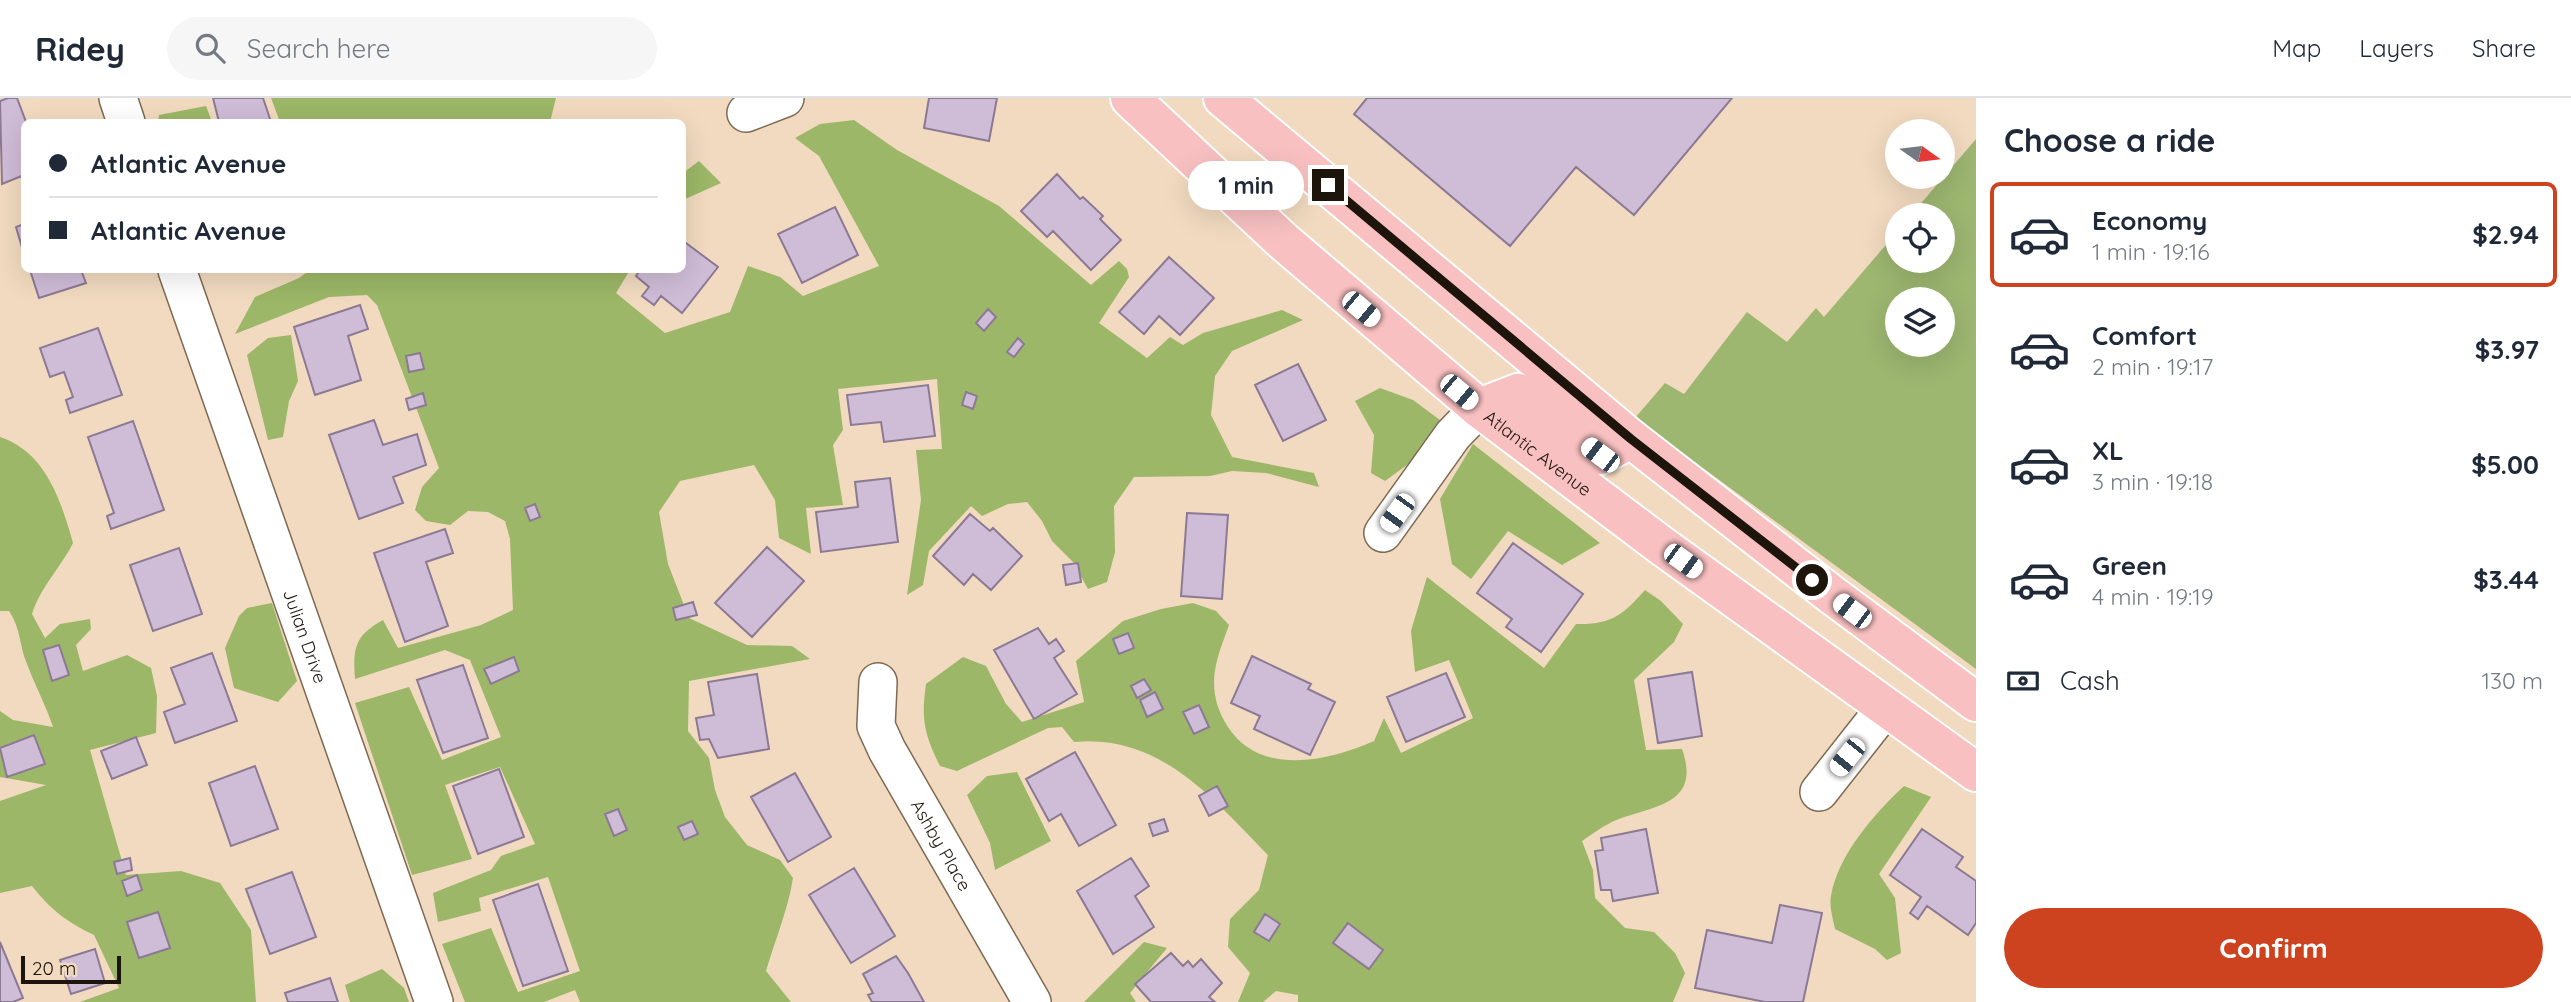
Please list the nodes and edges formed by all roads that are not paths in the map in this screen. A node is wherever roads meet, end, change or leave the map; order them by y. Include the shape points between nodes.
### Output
1 (118, 98) edge
2 (785, 98) edge
3 (1130, 98) edge
4 (1223, 98) edge
5 (746, 113) dead end
6 (125, 119) edge
7 (178, 273) edge
8 (1479, 408) junction
9 (1631, 439) junction
10 (1383, 533) dead end
11 (878, 682) dead end
12 (1976, 702) edge
13 (1886, 707) junction
14 (1976, 772) edge
15 (1819, 792) dead end
16 (434, 1002) edge
17 (1032, 1002) edge

1 - 6 street
2 - 5 street
3 - 8 main road, Atlantic Avenue via 1283,241
4 - 9 main road
7 - 16 street, Julian Drive
8 - 9 main road via 1518,393 1600,455
8 - 10 street
8 - 13 main road, Atlantic Avenue
9 - 12 main road
11 - 17 street, Ashby Place via 876,726 887,750
13 - 14 main road, Atlantic Avenue
13 - 15 street

